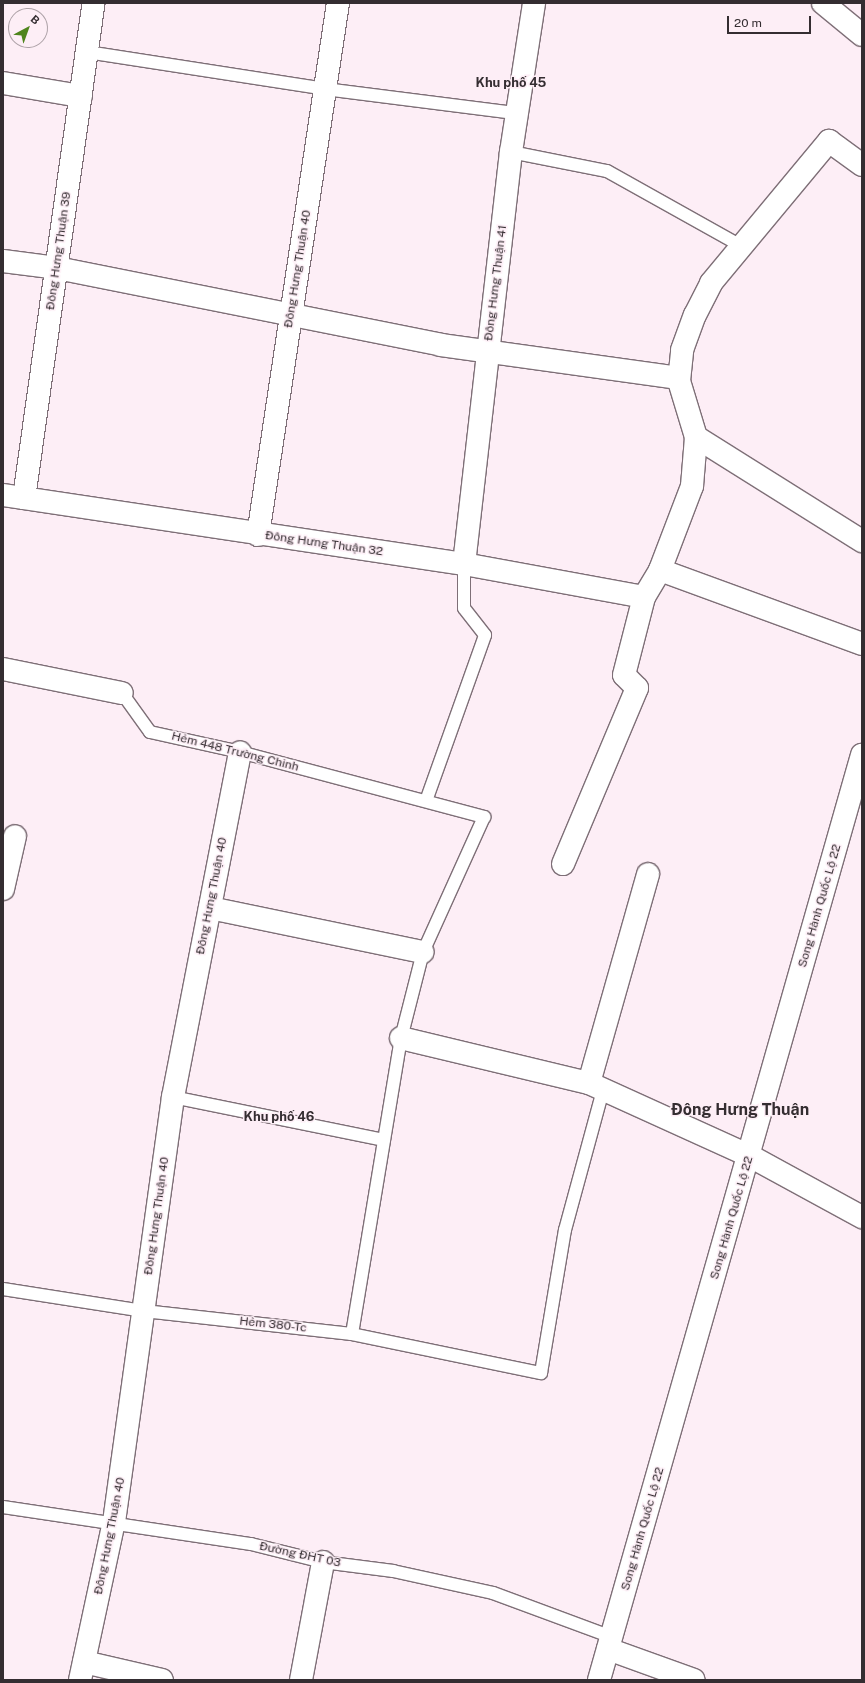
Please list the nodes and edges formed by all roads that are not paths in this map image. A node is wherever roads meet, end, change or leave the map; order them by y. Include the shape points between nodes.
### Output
1 (94, 3) edge
2 (338, 3) edge
3 (534, 3) edge
4 (823, 3) edge
5 (862, 35) edge
6 (87, 52) junction
7 (3, 83) edge
8 (325, 89) junction
9 (81, 96) junction
10 (516, 113) junction
11 (511, 152) junction
12 (862, 165) edge
13 (741, 246) junction
14 (3, 261) edge
15 (57, 268) junction
16 (292, 315) junction
17 (488, 352) junction
18 (679, 378) junction
19 (696, 437) junction
20 (3, 495) edge
21 (24, 498) junction
22 (258, 535) junction
23 (862, 541) edge
24 (464, 564) junction
25 (660, 570) junction
26 (644, 597) junction
27 (862, 644) edge
28 (3, 669) edge
29 (122, 693) joint
30 (240, 752) junction
31 (862, 755) edge
32 (426, 801) junction
33 (15, 836) dead end
34 (563, 864) dead end
35 (648, 874) dead end
36 (3, 889) edge
37 (210, 908) junction
38 (423, 952) junction
39 (401, 1038) junction
40 (596, 1086) junction
41 (173, 1097) junction
42 (384, 1140) junction
43 (750, 1156) junction
44 (862, 1217) edge
45 (3, 1289) edge
46 (144, 1311) junction
47 (352, 1334) junction
48 (3, 1507) edge
49 (114, 1522) junction
50 (323, 1562) junction
51 (610, 1643) junction
52 (82, 1671) edge
53 (162, 1680) edge
54 (301, 1680) edge
55 (599, 1680) edge
56 (694, 1680) edge

1 - 6 street, Đông Hưng Thuận 39
2 - 8 street, Đông Hưng Thuận 40
3 - 10 street, Đông Hưng Thuận 41
4 - 5 street
6 - 8 lane
6 - 9 street, Đông Hưng Thuận 39
7 - 9 street
8 - 10 lane
8 - 16 street, Đông Hưng Thuận 40
9 - 15 street, Đông Hưng Thuận 39
10 - 11 street, Đông Hưng Thuận 41
11 - 13 lane via 607,171
11 - 17 street, Đông Hưng Thuận 41
12 - 13 street via 829,141
13 - 18 street via 711,283 695,315 682,350
14 - 15 street
15 - 16 street
15 - 21 street, Đông Hưng Thuận 39
16 - 17 street
16 - 22 street, Đông Hưng Thuận 40
17 - 18 street
17 - 24 street, Đông Hưng Thuận 41
18 - 19 street
19 - 23 street
19 - 25 street via 692,486
20 - 21 street, Đông Hưng Thuận 32
21 - 22 street, Đông Hưng Thuận 32
22 - 24 street, Đông Hưng Thuận 32
24 - 26 street, Đông Hưng Thuận 32
24 - 32 lane via 464,608 485,635
25 - 26 street
25 - 27 street
26 - 34 street via 624,675 637,688
28 - 29 street, Hẻm 448 Trường Chinh
29 - 30 lane, Hẻm 448 Trường Chinh via 150,732
30 - 32 lane, Hẻm 448 Trường Chinh
30 - 37 street, Đông Hưng Thuận 40
31 - 43 street, Song Hành Quốc Lộ 22
32 - 38 lane, Hẻm 448 Trường Chinh via 484,816
33 - 36 street
35 - 40 street
37 - 38 street
37 - 41 street, Đông Hưng Thuận 40
38 - 39 lane
39 - 40 street
39 - 42 lane
40 - 43 street
40 - 47 lane, Hẻm 380-Tc via 565,1230 541,1373
41 - 42 lane
41 - 46 street, Đông Hưng Thuận 40
42 - 47 lane
43 - 44 street
43 - 51 street, Song Hành Quốc Lộ 22
45 - 46 lane, Hẻm 380-Tc
46 - 47 lane, Hẻm 380-Tc
46 - 49 street, Đông Hưng Thuận 40
48 - 49 lane, Đường ĐHT 03
49 - 50 lane, Đường ĐHT 03 via 251,1544
49 - 52 street, Đông Hưng Thuận 40
50 - 51 lane, Đường ĐHT 03 via 393,1571 494,1593
50 - 54 street
51 - 55 street, Song Hành Quốc Lộ 22
51 - 56 street
52 - 53 street

